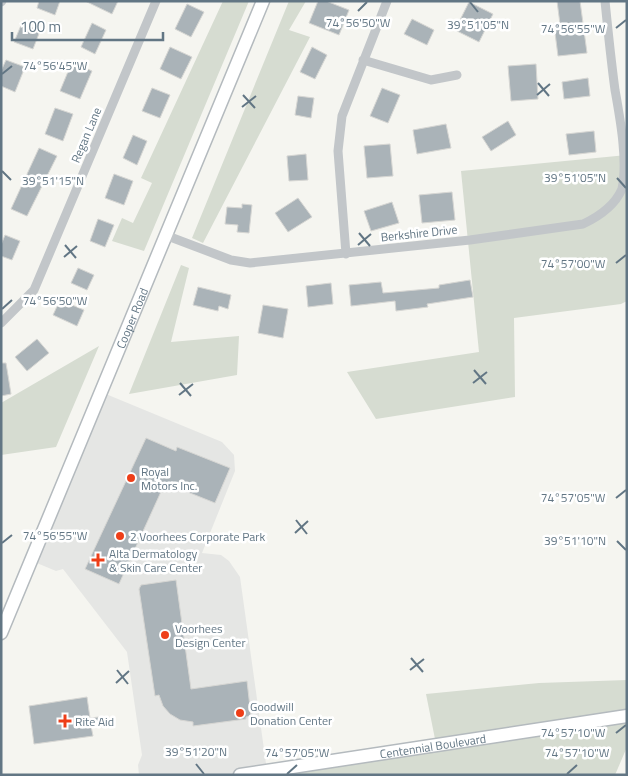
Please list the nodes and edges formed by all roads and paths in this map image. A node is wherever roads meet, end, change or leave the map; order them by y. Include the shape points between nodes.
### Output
1 (156, 1) edge
2 (263, 1) edge
3 (387, 1) edge
4 (605, 1) edge
5 (363, 60) junction
6 (457, 75) dead end
7 (165, 235) junction
8 (346, 254) junction
9 (1, 323) edge
10 (1, 633) edge
11 (627, 716) edge
12 (240, 775) edge

1 - 9 street, Regan Lane via 34,290
2 - 7 street, Cooper Road
3 - 5 street
4 - 8 street, Berkshire Drive via 625,143 625,177 622,190 596,218 583,224
5 - 6 street via 431,80
5 - 8 street via 342,116 338,151
7 - 8 street, Berkshire Drive via 250,264
7 - 10 street, Cooper Road
11 - 12 street, Centennial Boulevard

